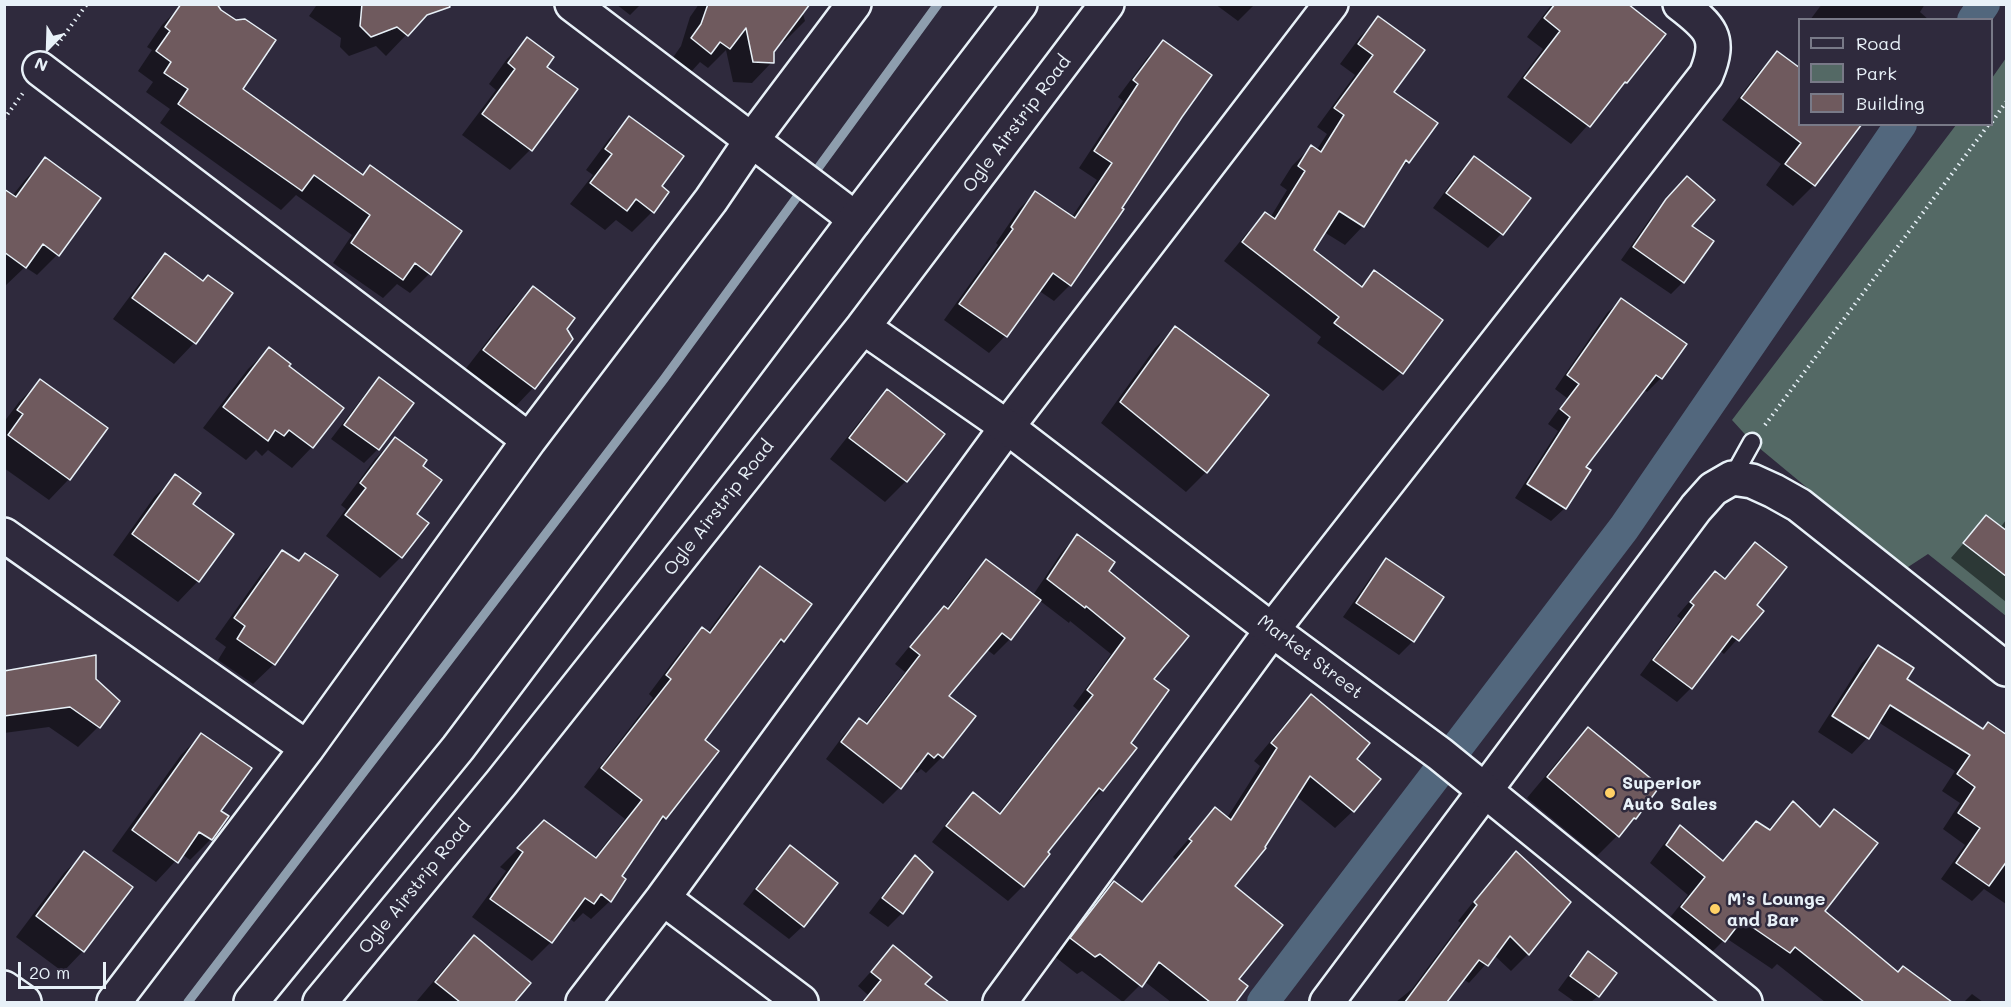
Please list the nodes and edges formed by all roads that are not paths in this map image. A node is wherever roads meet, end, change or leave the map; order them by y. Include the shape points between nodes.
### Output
1 (572, 4) edge
2 (854, 4) edge
3 (1020, 4) edge
4 (1107, 4) edge
5 (1331, 4) edge
6 (1680, 4) edge
7 (40, 69) dead end
8 (751, 141) junction
9 (847, 215) junction
10 (863, 327) junction
11 (1007, 427) junction
12 (529, 440) junction
13 (1752, 442) road end
14 (1732, 478) junction
15 (4, 535) edge
16 (1272, 630) junction
17 (2007, 669) edge
18 (307, 748) junction
19 (1476, 785) junction
20 (663, 898) junction
21 (4, 988) edge
22 (24, 1002) edge
23 (114, 1002) edge
24 (251, 1002) edge
25 (320, 1002) edge
26 (584, 1002) edge
27 (801, 1002) edge
28 (1000, 1002) edge
29 (1327, 1002) edge
30 (1745, 1002) edge

1 - 8 street
2 - 8 street
3 - 9 street
4 - 10 street, Ogle Airstrip Road
5 - 11 street
6 - 16 street via 1698,18 1715,45 1706,75
7 - 12 street
8 - 9 street
8 - 12 street via 711,200
9 - 24 street via 458,748
10 - 11 street, Market Street
10 - 25 street, Ogle Airstrip Road via 501,783
11 - 16 street, Market Street
11 - 20 street
12 - 18 street
13 - 14 lane
14 - 17 street via 1752,481 1799,505
14 - 19 street via 1713,489 1696,508
15 - 18 street
16 - 19 street, Market Street
16 - 28 street
18 - 23 street
19 - 29 street
19 - 30 street, Market Street
20 - 26 street
20 - 27 street
21 - 22 street

